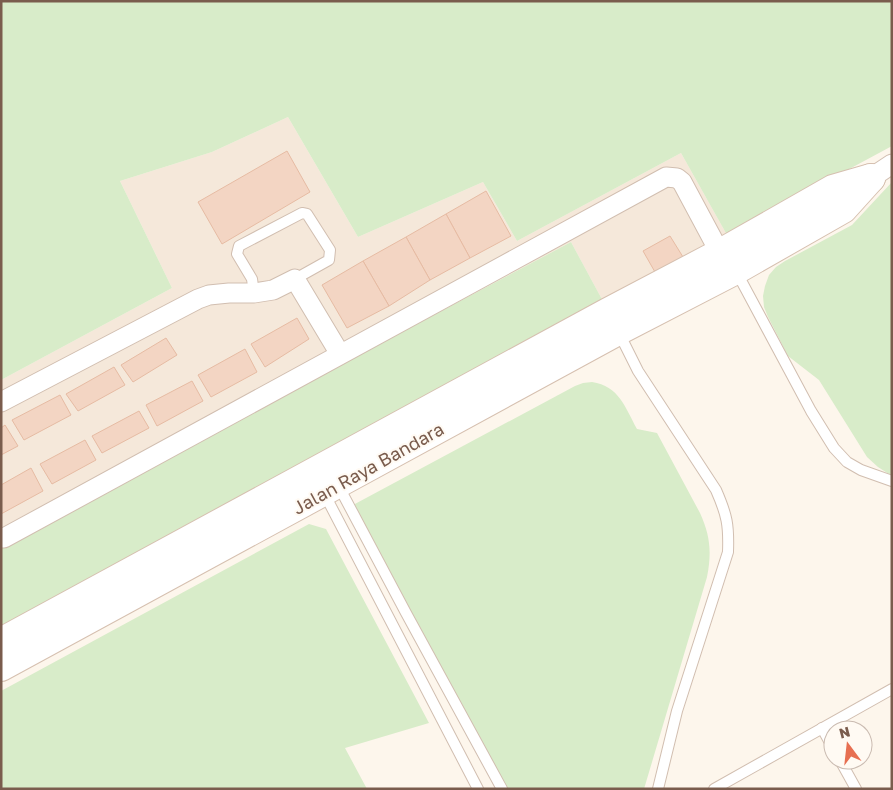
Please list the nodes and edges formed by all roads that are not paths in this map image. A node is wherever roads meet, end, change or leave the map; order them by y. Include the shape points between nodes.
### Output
1 (881, 171) edge
2 (727, 258) junction
3 (295, 279) junction
4 (254, 294) junction
5 (618, 331) junction
6 (340, 354) junction
7 (1, 402) edge
8 (892, 482) edge
9 (330, 488) junction
10 (1, 538) edge
11 (1, 642) edge
12 (1, 667) edge
13 (892, 689) edge
14 (822, 728) joint
15 (846, 770) edge
16 (720, 787) edge
17 (478, 789) edge
18 (502, 789) edge
19 (658, 789) edge
20 (856, 789) edge

1 - 2 main road via 833,189
2 - 5 main road, Jalan Raya Bandara
2 - 6 street via 682,182 666,177
2 - 8 lane via 834,448 847,462
2 - 11 main road, Jalan Raya Bandara via 608,312
3 - 4 street via 273,290
3 - 4 lane via 329,260 330,250 307,214 302,213 239,246 237,254 252,279
3 - 6 street
4 - 7 street via 229,293 198,299
5 - 9 main road, Jalan Raya Bandara
5 - 19 lane via 638,371 716,490 729,530 728,552 677,711
6 - 10 street
9 - 12 main road, Jalan Raya Bandara
9 - 17 lane
9 - 18 lane via 406,613
13 - 14 lane
14 - 16 lane
15 - 20 lane

